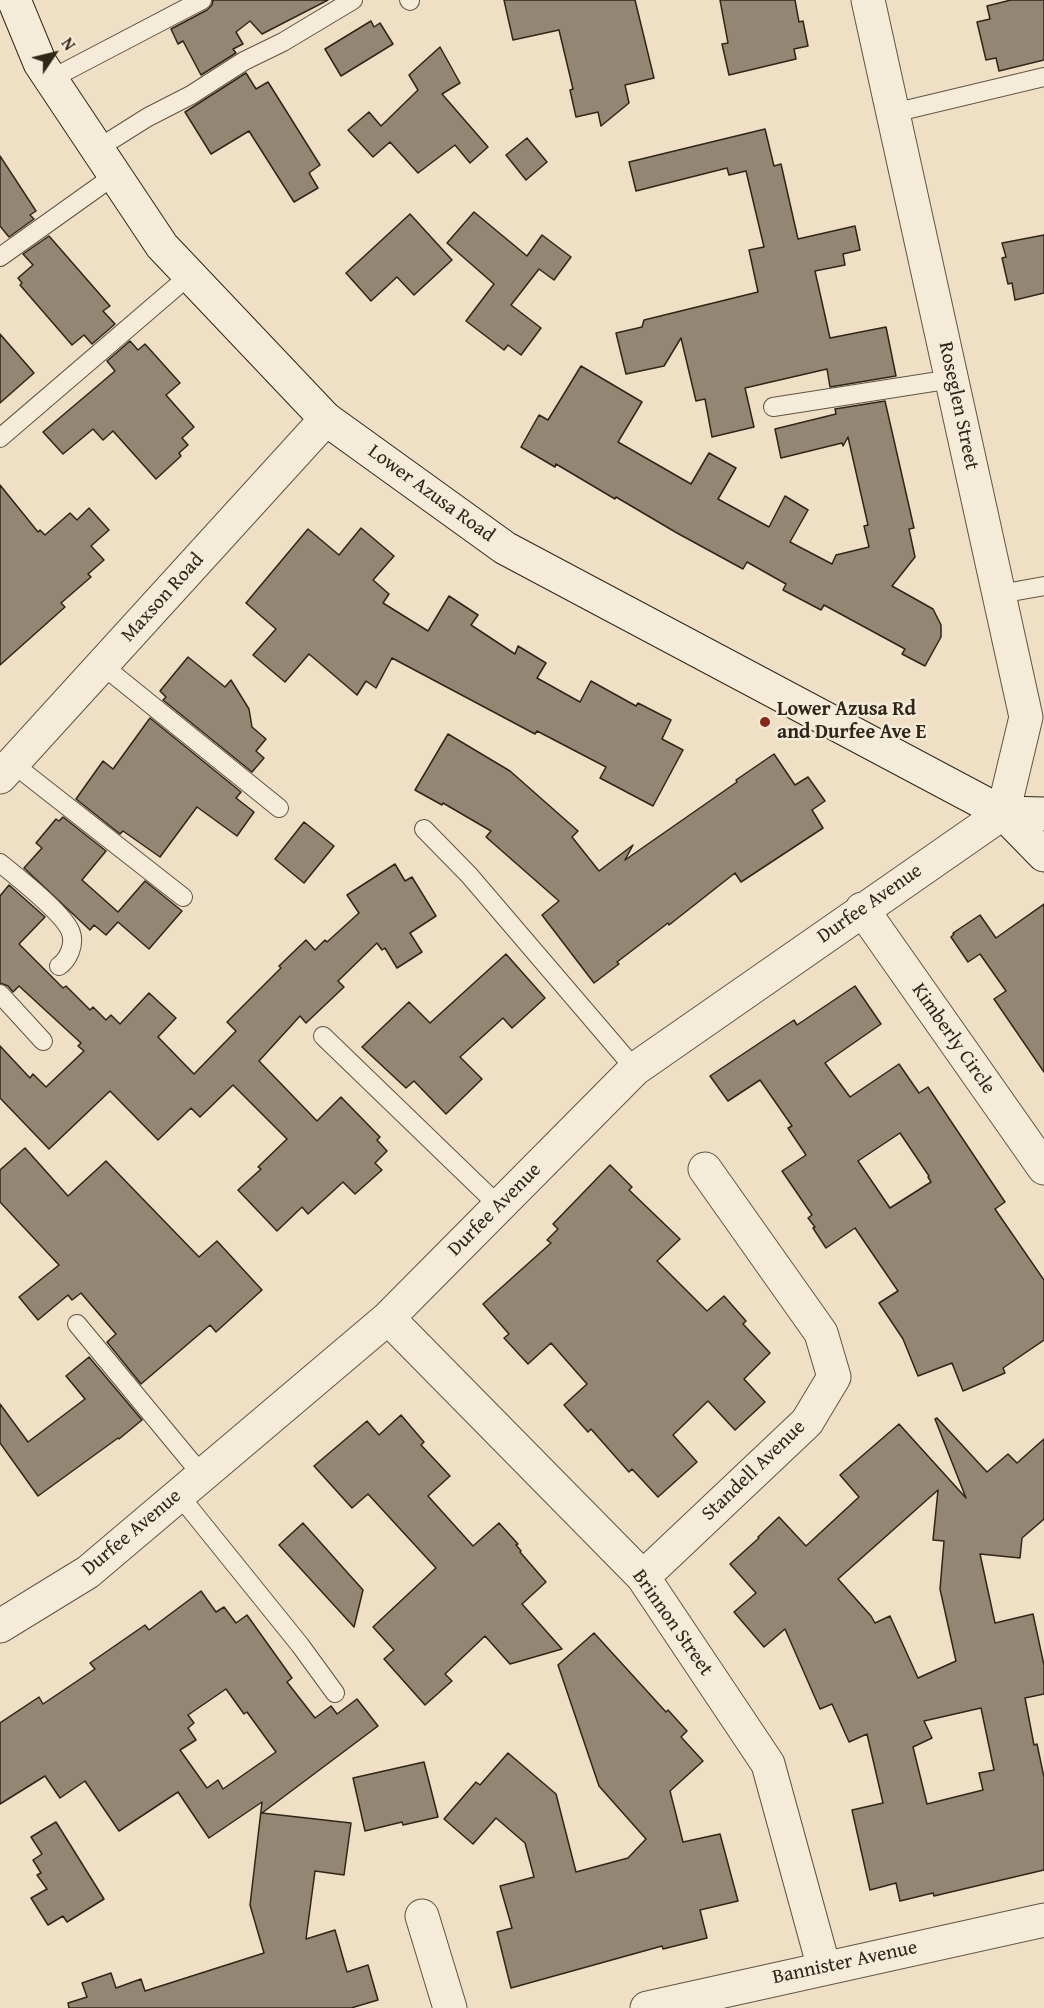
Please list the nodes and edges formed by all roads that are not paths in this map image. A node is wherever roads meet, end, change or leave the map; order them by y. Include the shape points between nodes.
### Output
1 (14, 0) edge
2 (202, 0) edge
3 (353, 0) edge
4 (868, 0) edge
5 (1044, 77) edge
6 (51, 79) junction
7 (893, 113) junction
8 (106, 162) junction
9 (0, 257) edge
10 (190, 275) junction
11 (952, 379) junction
12 (772, 407) dead end
13 (326, 419) junction
14 (0, 438) edge
15 (1044, 586) edge
16 (1000, 594) junction
17 (102, 665) junction
18 (6, 770) edge
19 (279, 808) dead end
20 (1003, 813) junction
21 (1044, 814) edge
22 (424, 829) dead end
23 (1044, 855) edge
24 (0, 862) edge
25 (183, 897) dead end
26 (862, 909) junction
27 (59, 966) dead end
28 (0, 994) edge
29 (323, 1036) dead end
30 (43, 1041) dead end
31 (635, 1069) junction
32 (1044, 1168) edge
33 (705, 1169) dead end
34 (500, 1206) junction
35 (388, 1318) junction
36 (77, 1324) dead end
37 (191, 1485) junction
38 (643, 1577) junction
39 (0, 1626) edge
40 (335, 1693) dead end
41 (422, 1916) dead end
42 (1044, 1920) edge
43 (824, 1968) junction
44 (450, 2008) edge
45 (646, 2008) edge

1 - 6 street, Lower Azusa Road via 40,63
2 - 6 lane
3 - 8 lane via 148,117
4 - 7 street, Roseglen Street
5 - 7 lane
6 - 8 street, Lower Azusa Road
7 - 11 street, Roseglen Street
8 - 9 lane
8 - 10 street, Lower Azusa Road via 162,246
10 - 13 street, Lower Azusa Road
10 - 14 lane
11 - 12 lane
11 - 16 street, Roseglen Street
13 - 17 street, Maxson Road
13 - 20 street, Lower Azusa Road via 505,548
15 - 16 lane
16 - 20 street, Roseglen Street via 1026,717
17 - 18 street, Maxson Road
17 - 19 lane
18 - 25 lane
20 - 21 street, Lower Azusa Road
20 - 23 street, Lower Azusa Road
20 - 26 street, Durfee Avenue
22 - 31 lane via 469,875
24 - 27 lane via 71,932 72,946 66,961
26 - 31 street, Durfee Avenue
26 - 32 street, Kimberly Circle
28 - 30 lane
29 - 34 lane
31 - 34 street, Durfee Avenue
33 - 38 street, Standell Avenue via 821,1333 834,1377 807,1422
34 - 35 street, Durfee Avenue
35 - 37 street, Durfee Avenue
35 - 38 street, Brinnon Street
36 - 37 lane
37 - 39 street, Durfee Avenue via 88,1572
37 - 40 lane
38 - 43 street, Brinnon Street via 768,1764
41 - 44 street
42 - 43 street, Bannister Avenue
43 - 45 street, Bannister Avenue

